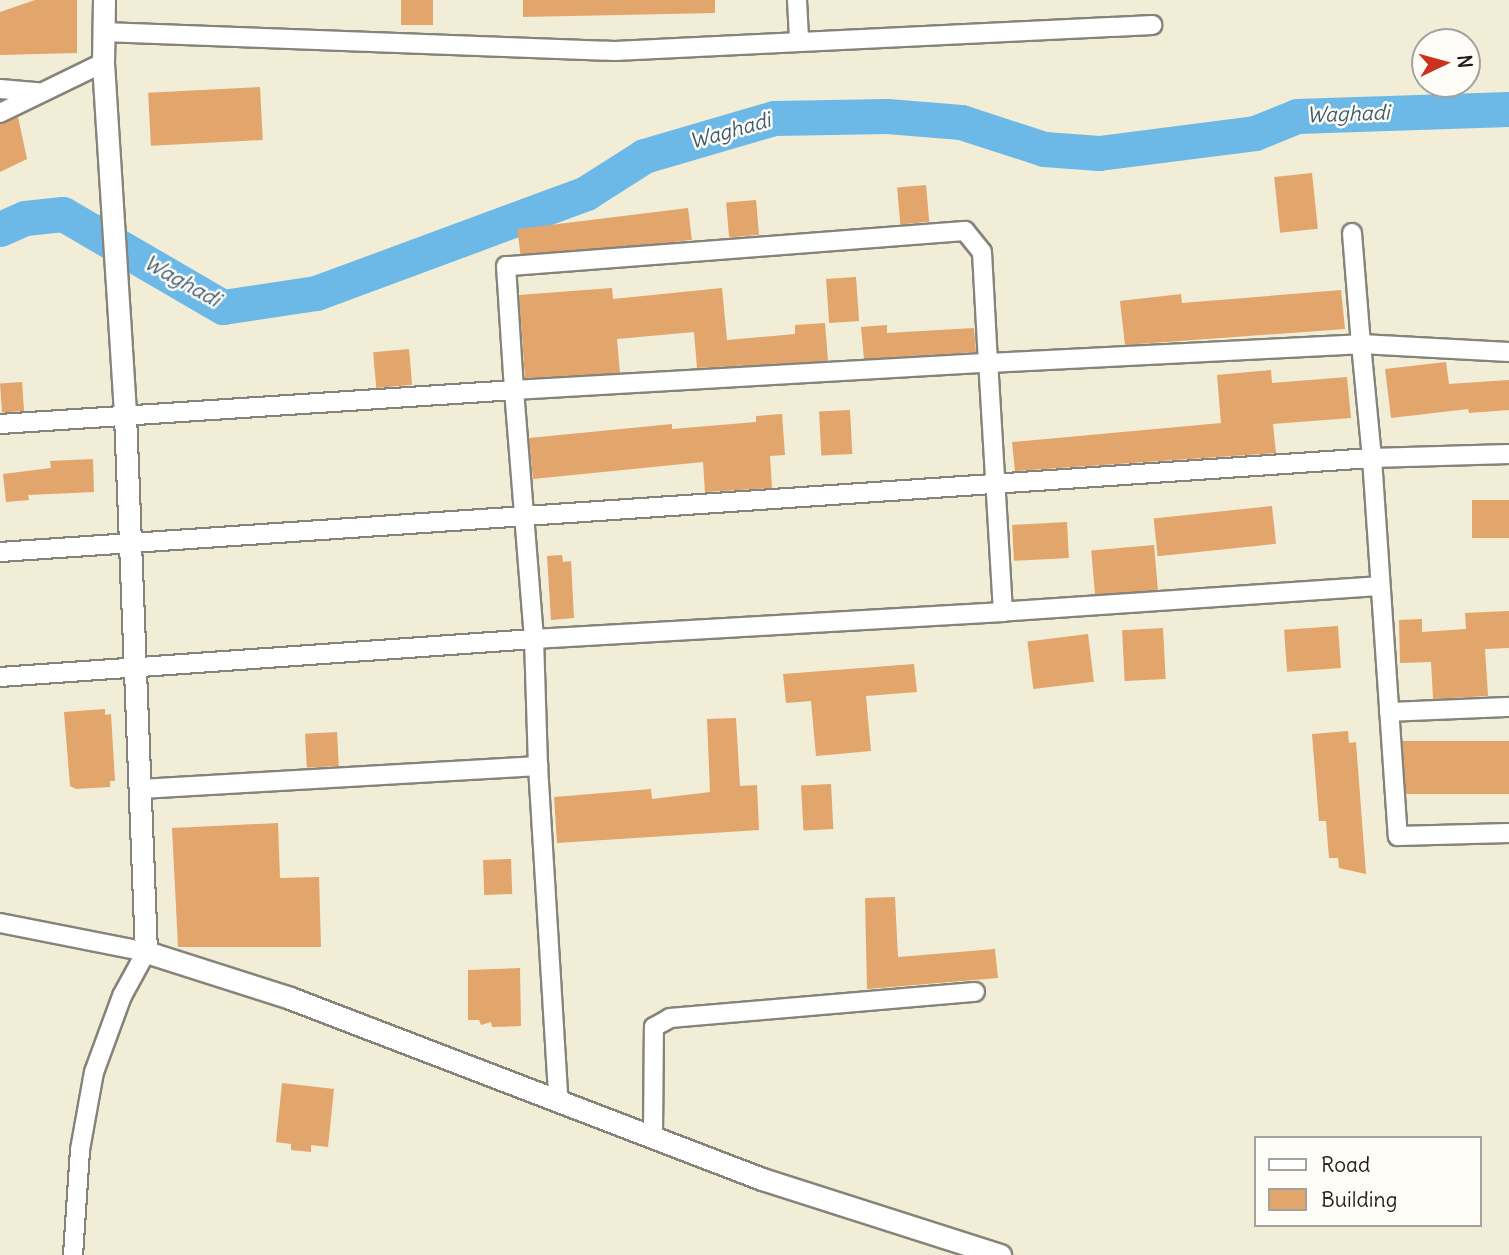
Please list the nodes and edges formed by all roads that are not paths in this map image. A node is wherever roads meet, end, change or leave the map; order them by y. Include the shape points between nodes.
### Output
1 (104, 0) edge
2 (797, 0) edge
3 (1152, 25) dead end
4 (103, 32) junction
5 (799, 40) junction
6 (103, 63) junction
7 (0, 89) edge
8 (38, 92) junction
9 (0, 113) edge
10 (1352, 233) dead end
11 (1362, 344) junction
12 (1509, 352) edge
13 (988, 363) junction
14 (514, 390) junction
15 (125, 415) junction
16 (0, 424) edge
17 (1509, 454) edge
18 (1372, 458) junction
19 (996, 485) junction
20 (523, 514) junction
21 (131, 543) junction
22 (0, 552) edge
23 (1380, 586) junction
24 (1003, 612) junction
25 (534, 639) junction
26 (137, 668) junction
27 (0, 677) edge
28 (1509, 707) edge
29 (1389, 712) junction
30 (538, 766) junction
31 (141, 789) junction
32 (1509, 833) edge
33 (0, 923) edge
34 (146, 952) junction
35 (975, 992) dead end
36 (558, 1097) junction
37 (653, 1135) junction
38 (73, 1255) edge
39 (1000, 1255) edge

1 - 4 street
2 - 5 street
3 - 5 street
4 - 5 street via 615,51
4 - 6 street
6 - 8 street
6 - 15 street
7 - 8 street
8 - 9 street
10 - 11 street
11 - 12 street
11 - 13 street
11 - 18 street
13 - 14 street
13 - 14 street via 982,251 965,231 506,266
13 - 19 street
14 - 15 street
14 - 20 street
15 - 16 street
15 - 21 street
17 - 18 street
18 - 19 street
18 - 23 street
19 - 20 street
19 - 24 street
20 - 21 street
20 - 25 street
21 - 22 street
21 - 26 street
23 - 24 street
23 - 29 street
24 - 25 street
25 - 26 street
25 - 30 street
26 - 27 street
26 - 31 street
28 - 29 street
29 - 32 street via 1398,836
30 - 31 street
30 - 36 street
31 - 34 street
33 - 34 street
34 - 36 street via 290,998
34 - 38 street via 122,996 94,1072 80,1150
35 - 37 street via 670,1018 654,1027
36 - 37 street
37 - 39 street via 762,1178

